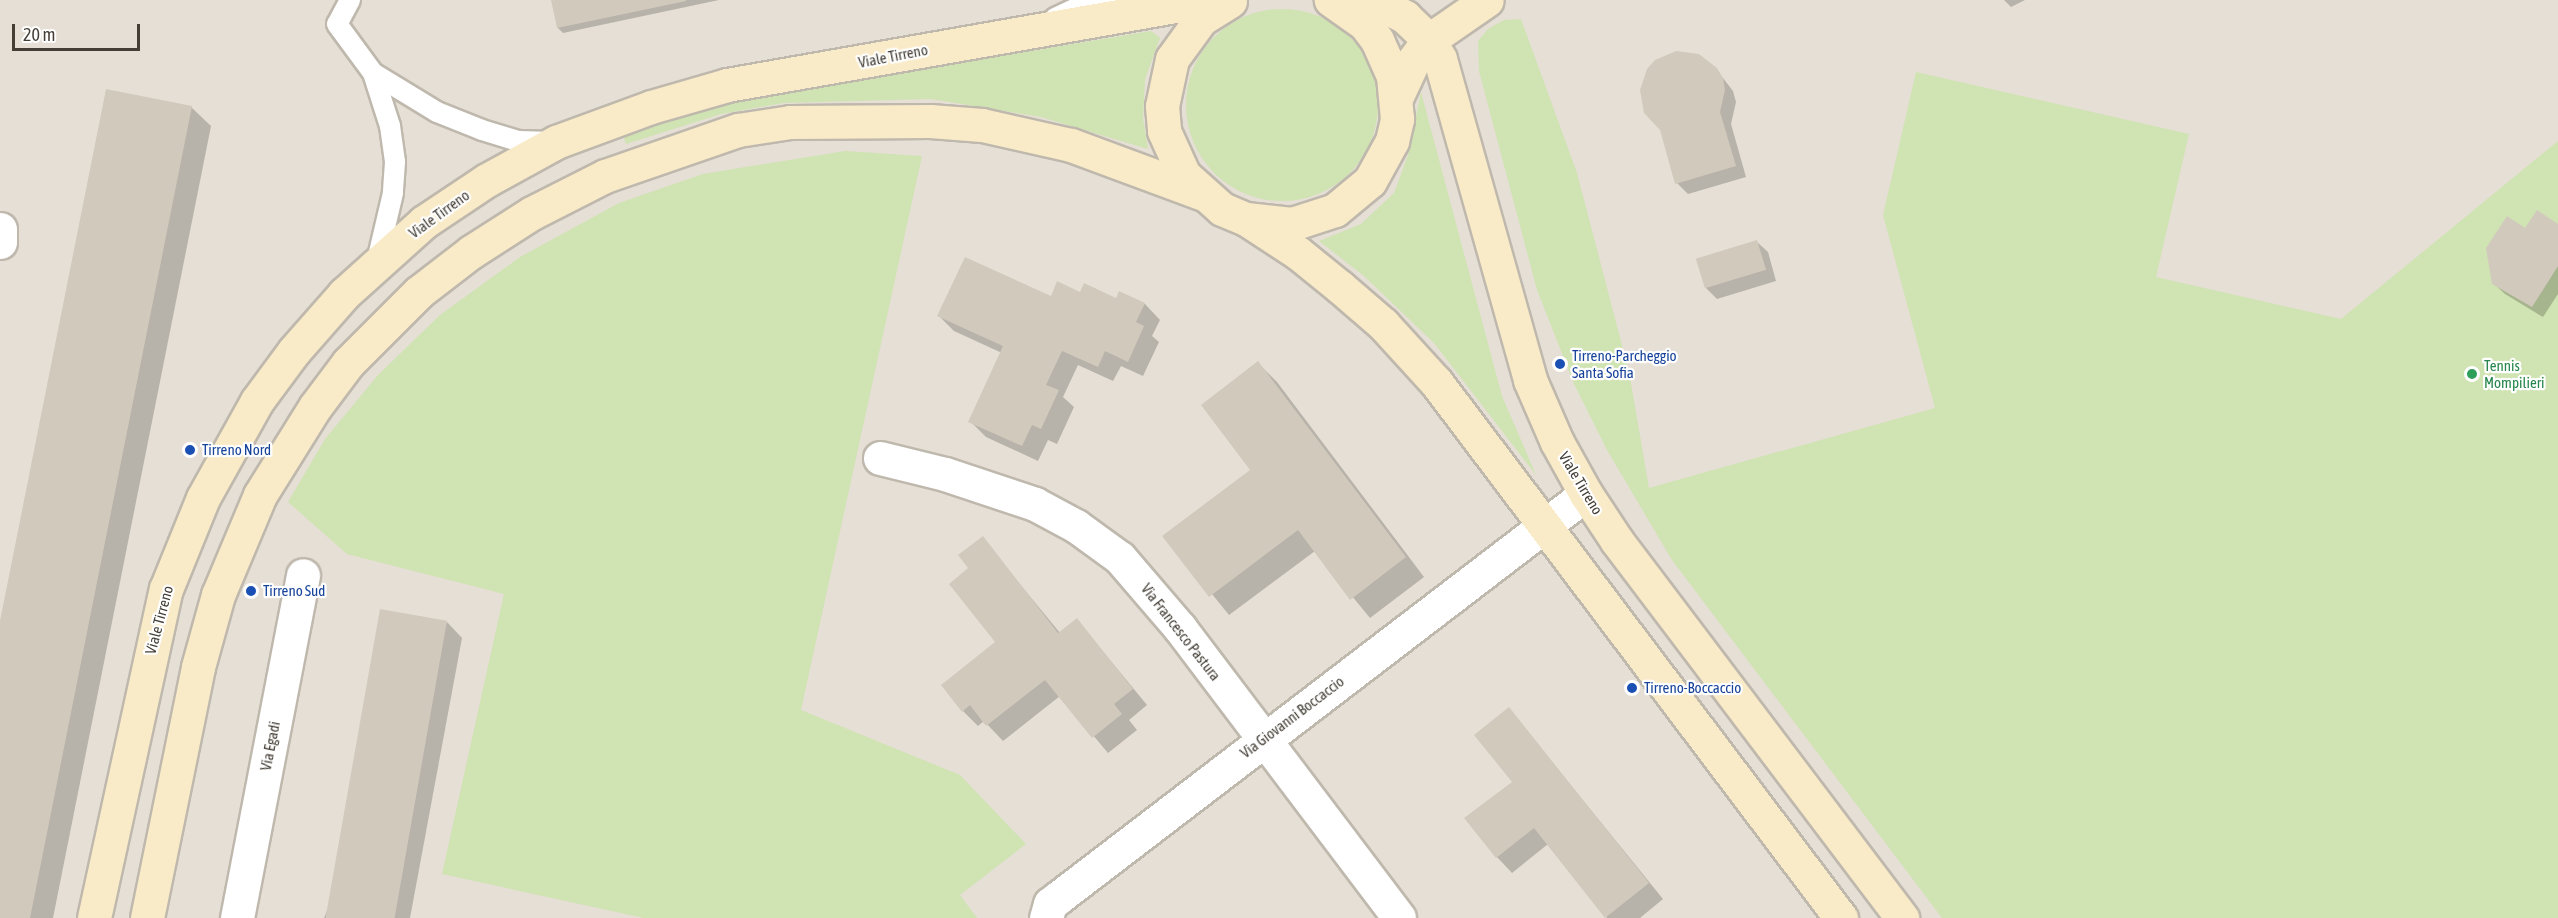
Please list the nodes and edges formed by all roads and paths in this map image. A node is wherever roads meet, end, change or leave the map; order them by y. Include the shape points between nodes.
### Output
1 (350, 0) edge
2 (1106, 0) edge
3 (1208, 0) edge
4 (1232, 0) edge
5 (1330, 0) edge
6 (1372, 0) edge
7 (1487, 0) edge
8 (1033, 29) junction
9 (1185, 37) junction
10 (1429, 40) junction
11 (373, 73) junction
12 (1397, 96) junction
13 (570, 136) junction
14 (605, 176) junction
15 (1200, 193) junction
16 (1246, 219) junction
17 (376, 263) junction
18 (880, 458) dead end
19 (1586, 494) junction
20 (1544, 525) junction
21 (303, 575) dead end
22 (1264, 739) junction
23 (1045, 916) edge
24 (94, 918) edge
25 (147, 918) edge
26 (237, 918) edge
27 (1399, 918) edge
28 (1841, 918) edge
29 (1902, 918) edge

1 - 11 lane via 337,24
2 - 8 lane via 1083,5
3 - 8 street, Viale Tirreno
3 - 9 lane
4 - 9 street via 1201,19
5 - 12 street via 1365,24 1377,40 1390,67
6 - 10 street, Viale Tirreno via 1406,17
7 - 10 street
8 - 13 street, Viale Tirreno via 727,85
9 - 15 street via 1167,74 1162,106 1172,154
10 - 12 street via 1413,61
10 - 19 street, Viale Tirreno via 1440,59 1530,380 1557,442
11 - 13 lane via 437,112 482,130 519,141
11 - 17 lane via 390,126 395,162 393,193
12 - 16 street via 1392,141 1370,182 1354,197 1335,210 1292,224
13 - 14 street
13 - 17 street, Viale Tirreno via 488,180 424,222
14 - 15 street via 738,130 790,122 930,121 982,125 1071,145
14 - 25 street via 532,213 419,292 348,363 287,448 260,495 218,595 198,667
15 - 16 street via 1222,209
16 - 20 street via 1299,253 1383,324 1436,382
17 - 24 street, Viale Tirreno via 294,351 257,401 203,498 160,610
18 - 22 street, Via Francesco Pastura via 945,474 1035,504 1120,558 1153,594
19 - 20 street, Via Giovanni Boccaccio
19 - 29 street, Viale Tirreno via 1617,541
20 - 22 street, Via Giovanni Boccaccio
20 - 28 street
21 - 26 street, Via Egadi
22 - 23 street, Via Giovanni Boccaccio via 1059,897
22 - 27 street, Via Francesco Pastura

